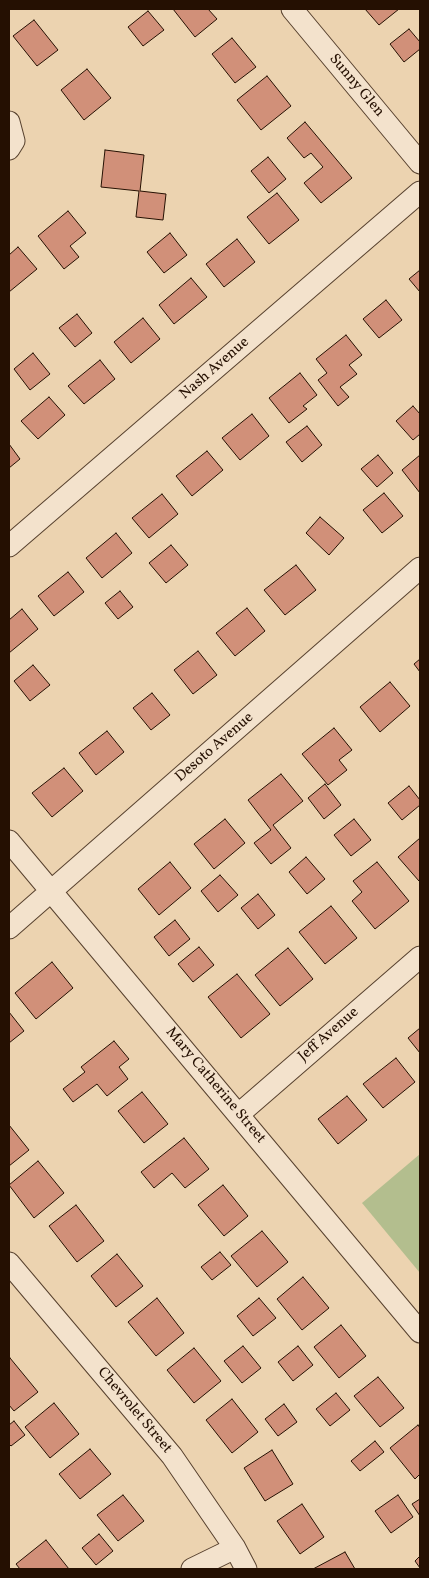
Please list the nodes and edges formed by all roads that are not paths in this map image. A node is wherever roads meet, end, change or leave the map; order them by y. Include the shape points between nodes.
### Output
1 (292, 9) edge
2 (9, 122) edge
3 (9, 149) edge
4 (420, 163) edge
5 (420, 192) edge
6 (9, 546) edge
7 (420, 568) edge
8 (9, 841) edge
9 (51, 891) junction
10 (9, 928) edge
11 (420, 957) edge
12 (239, 1114) junction
13 (12, 1272) edge
14 (420, 1332) edge
15 (235, 1548) junction
16 (192, 1569) edge
17 (246, 1569) edge

1 - 4 street, Sunny Glen
2 - 3 street via 14,141
5 - 6 street, Nash Avenue
7 - 9 street, Desoto Avenue
8 - 9 street, Mary Catherine Street
9 - 10 street, Desoto Avenue
9 - 12 street, Mary Catherine Street
11 - 12 street, Jeff Avenue
12 - 14 street, Mary Catherine Street
13 - 15 street, Chevrolet Street via 172,1456
15 - 16 street
15 - 17 street, Chevrolet Street

